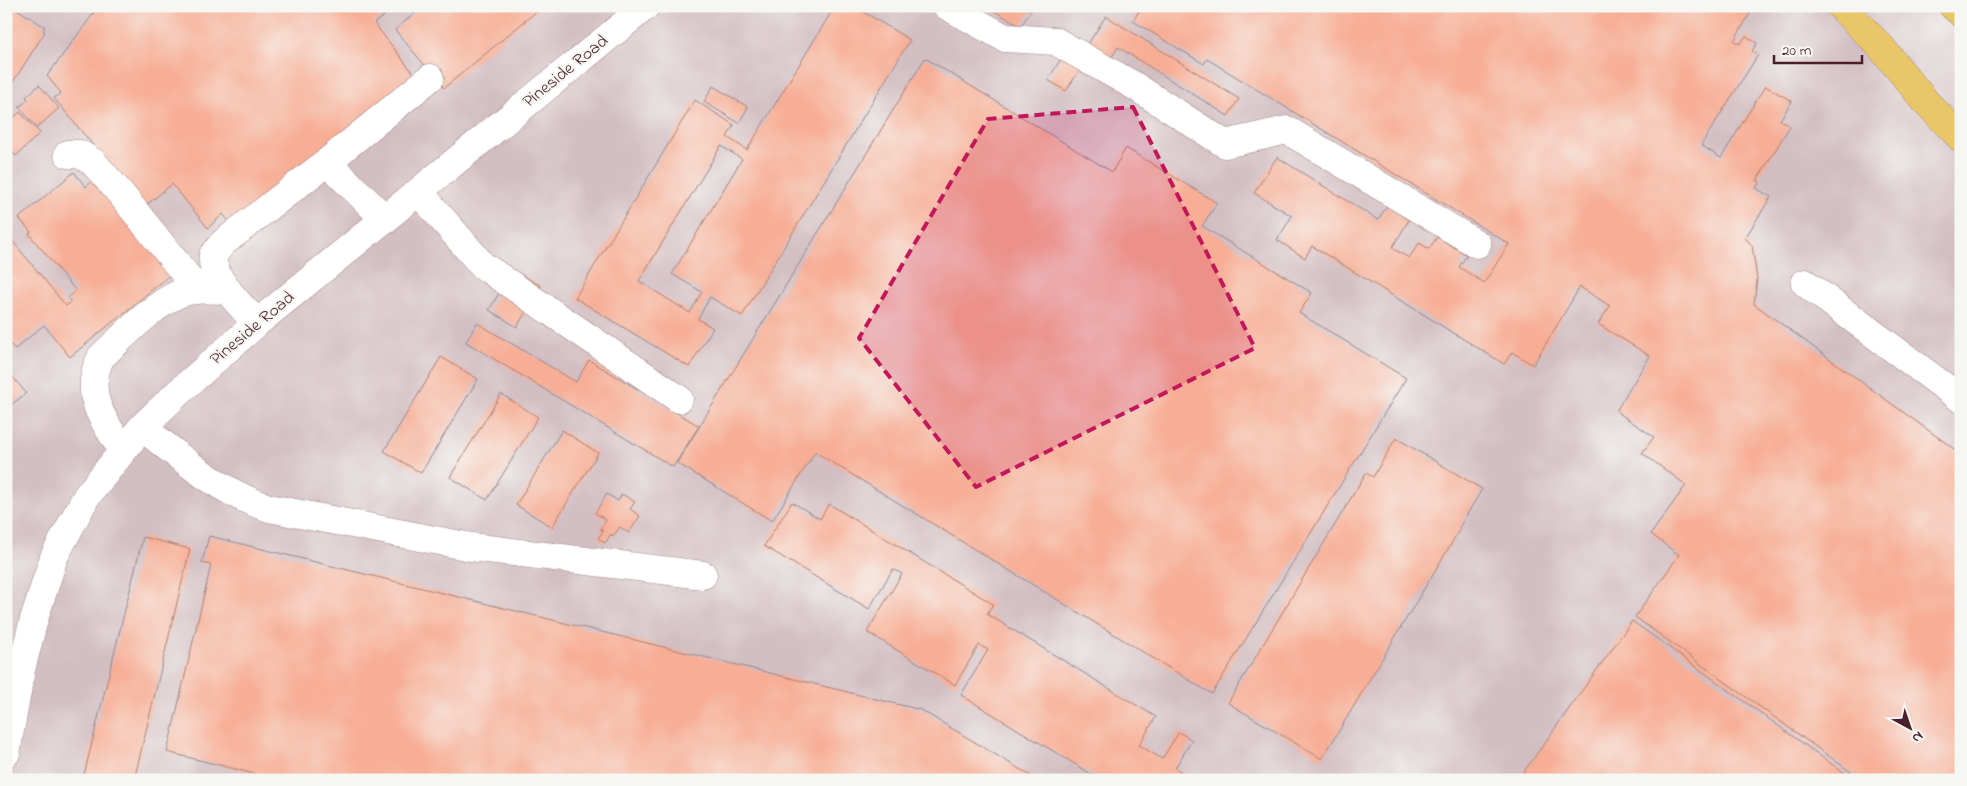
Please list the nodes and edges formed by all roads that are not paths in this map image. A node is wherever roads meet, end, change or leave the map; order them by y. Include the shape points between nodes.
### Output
1 (646, 6) edge
2 (1840, 6) edge
3 (1953, 6) edge
4 (955, 8) edge
5 (1961, 13) edge
6 (430, 78) dead end
7 (1961, 138) edge
8 (68, 154) dead end
9 (327, 162) junction
10 (419, 192) junction
11 (386, 220) junction
12 (1477, 244) dead end
13 (1805, 283) dead end
14 (198, 290) junction
15 (228, 290) junction
16 (258, 324) junction
17 (679, 399) dead end
18 (1961, 399) edge
19 (142, 427) junction
20 (124, 450) junction
21 (703, 575) dead end
22 (6, 753) edge

1 - 10 street, Pineside Road
2 - 7 main road
3 - 5 main road
4 - 12 street via 1005,38 1055,40 1225,144 1287,130
6 - 9 street
8 - 14 street via 80,154 93,162
9 - 11 street
9 - 15 street via 215,250 212,259
10 - 11 street, Pineside Road
10 - 17 street via 482,265
11 - 16 street, Pineside Road
13 - 18 street
14 - 15 street
14 - 20 street via 178,294 156,308 101,356 96,367 95,403
15 - 16 street
16 - 19 street, Pineside Road
19 - 20 street, Pineside Road
19 - 21 street via 218,484 248,501 269,508 471,547
20 - 22 street, Pineside Road via 86,497 54,557 23,661

